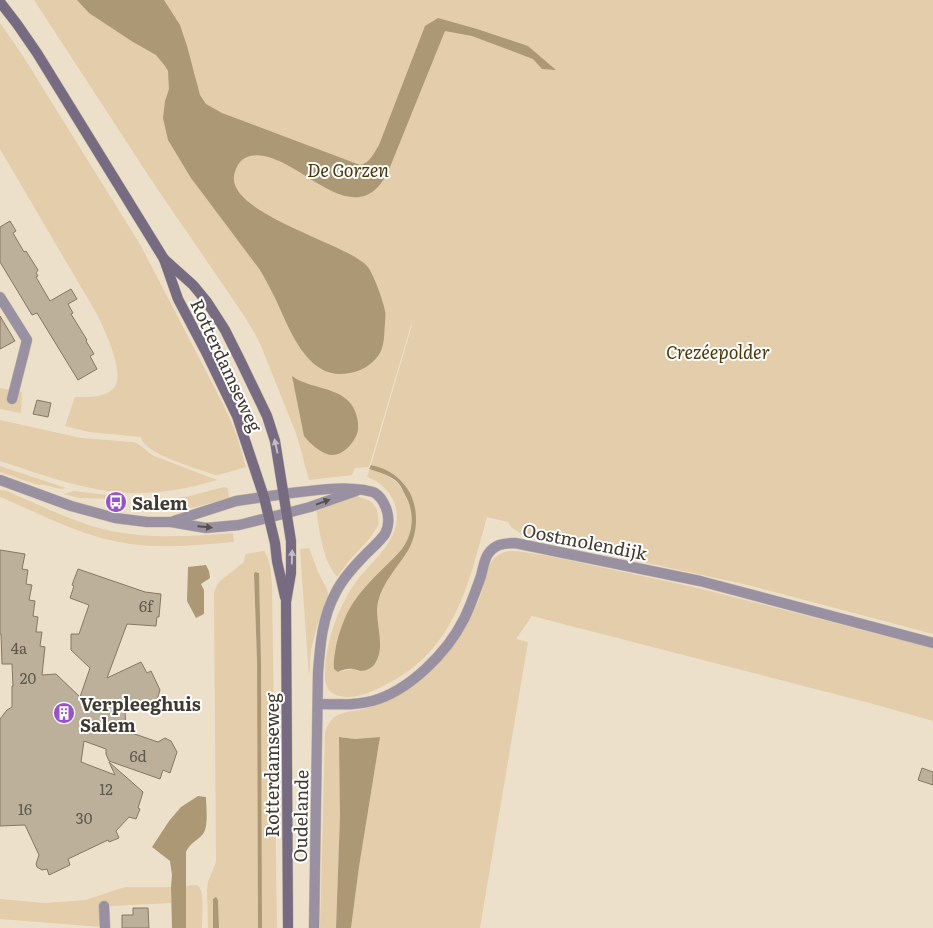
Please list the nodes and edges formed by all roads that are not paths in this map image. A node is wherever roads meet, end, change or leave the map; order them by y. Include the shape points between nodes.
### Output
1 (0, 2) edge
2 (164, 259) junction
3 (0, 299) edge
4 (12, 399) dead end
5 (0, 480) edge
6 (359, 490) junction
7 (284, 494) junction
8 (264, 497) junction
9 (287, 513) junction
10 (269, 518) junction
11 (170, 522) junction
12 (286, 602) junction
13 (933, 643) edge
14 (318, 704) junction
15 (104, 906) dead end
16 (105, 928) edge
17 (288, 928) edge
18 (314, 928) edge

1 - 2 main road, Rotterdamseweg via 37,53
7 -> 2 main road, Rotterdamseweg via 267,416 225,330 193,285
2 - 8 main road, Rotterdamseweg via 178,299 237,416
3 - 4 street via 27,340
5 - 11 street via 115,518
6 - 7 street via 320,489
9 -> 6 street
6 - 14 street via 374,492 380,498 388,523 386,533 348,574 330,605 320,648
7 - 8 street
7 - 9 main road, Rotterdamseweg
8 - 10 main road, Rotterdamseweg
8 - 11 street via 236,501
9 - 10 street
12 -> 9 main road, Rotterdamseweg via 292,549
11 -> 10 street via 206,528
10 - 12 main road, Rotterdamseweg
12 - 17 main road, Rotterdamseweg
13 - 14 street, Oostmolendijk via 700,581 506,543 498,544 487,556 464,619 446,646 418,676 372,701 350,705
14 - 18 street, Oudelande
15 - 16 street

